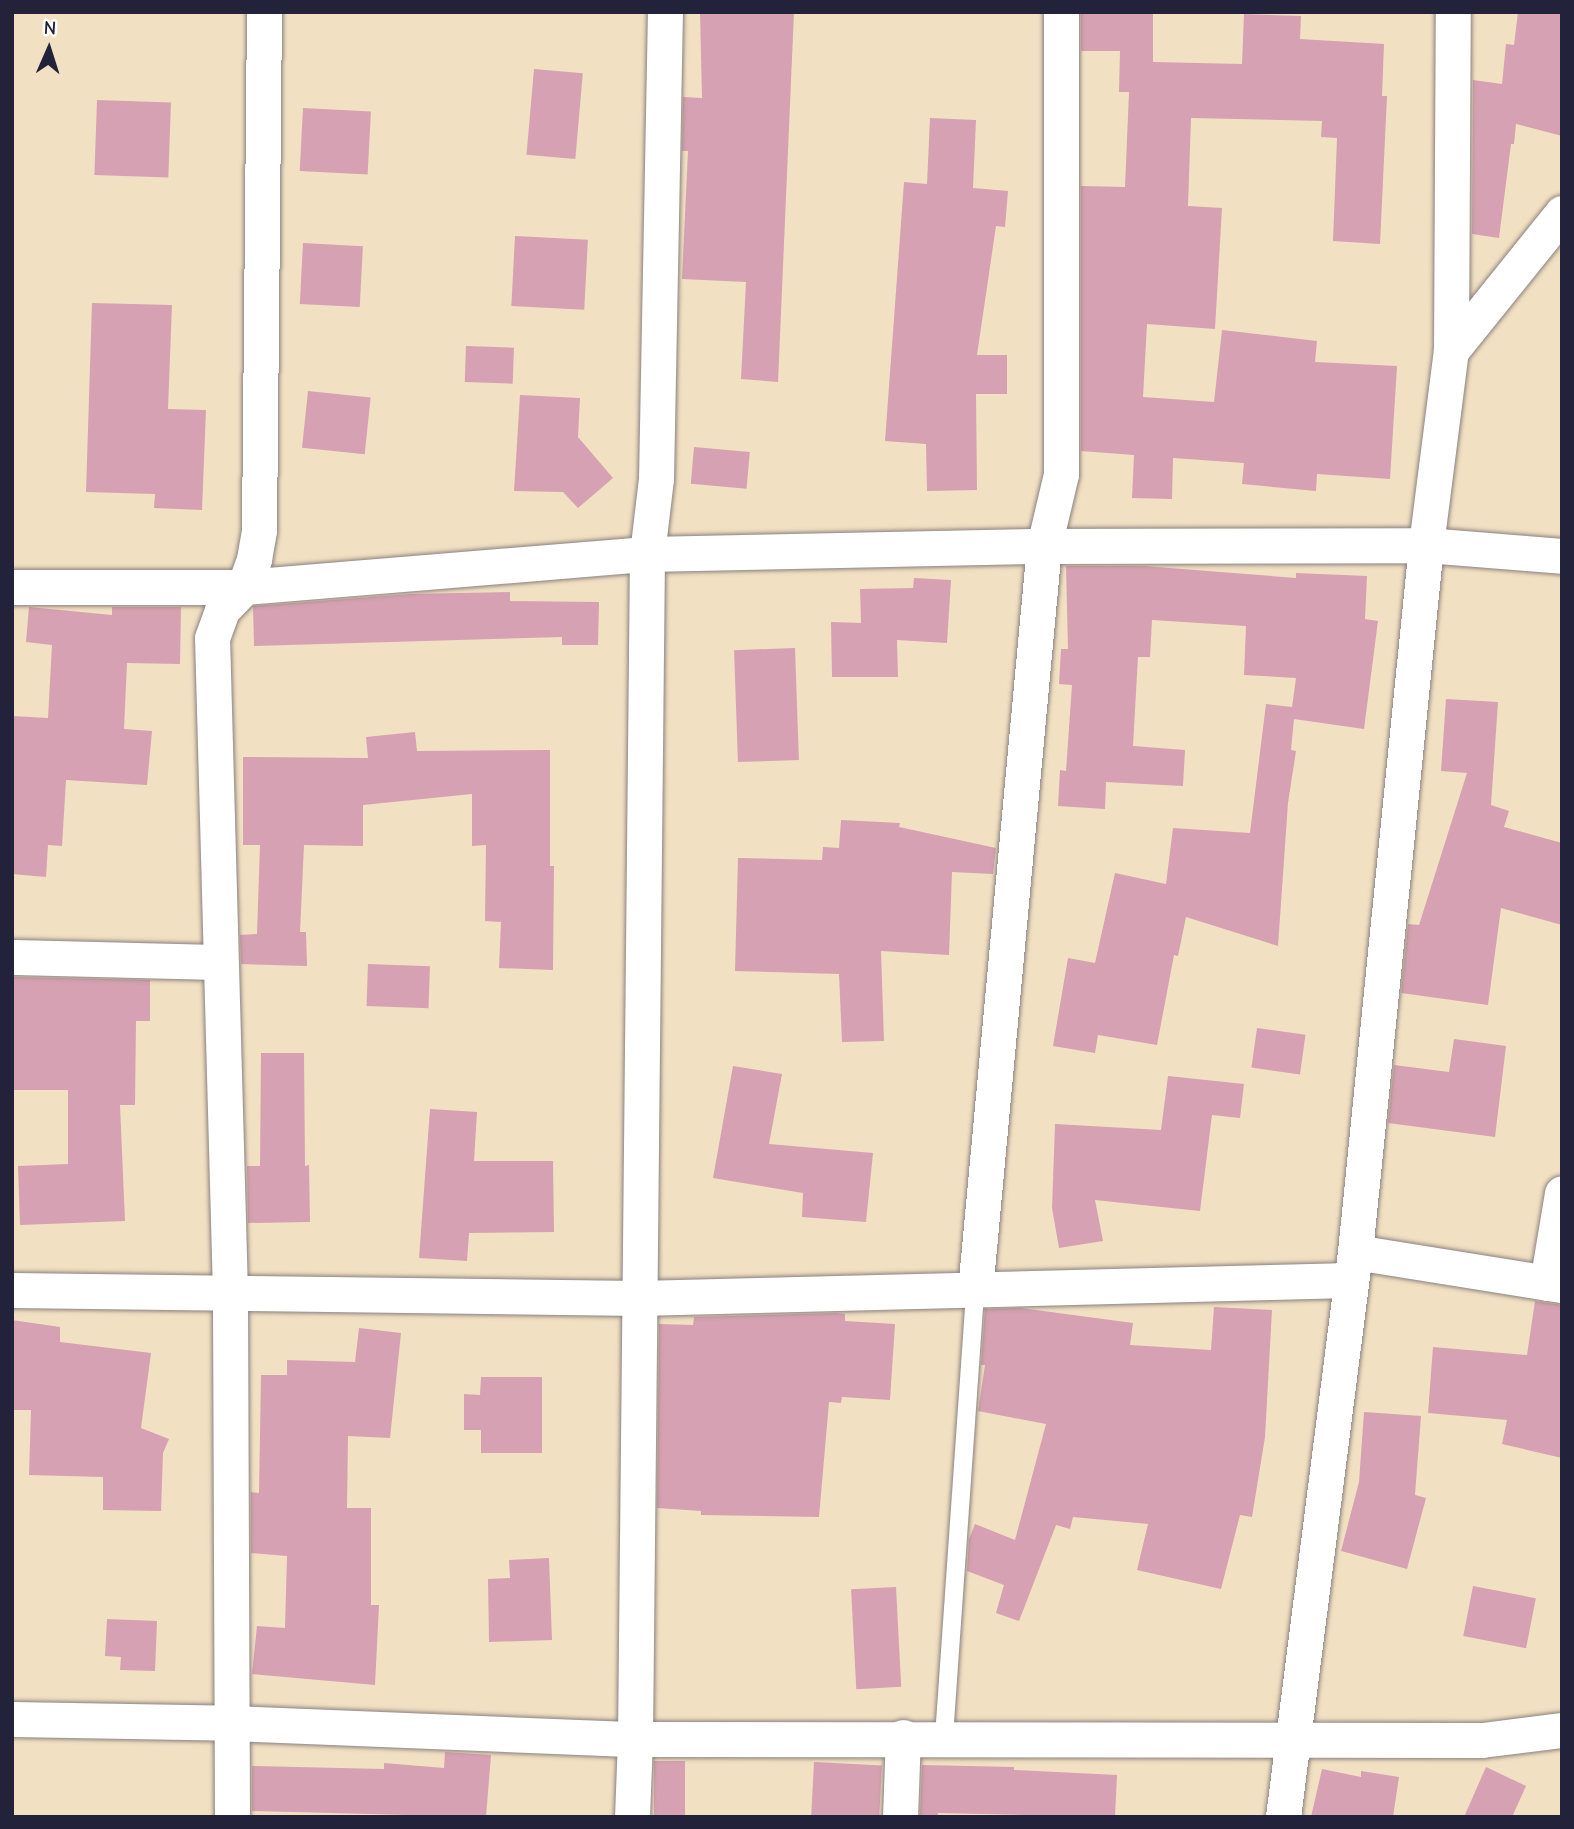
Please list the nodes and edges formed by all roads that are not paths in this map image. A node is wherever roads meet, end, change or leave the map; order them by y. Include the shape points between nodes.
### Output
1 (264, 12) edge
2 (665, 12) edge
3 (1061, 12) edge
4 (1453, 12) edge
5 (1562, 213) edge
6 (1451, 351) junction
7 (1426, 545) junction
8 (1044, 546) junction
9 (647, 554) junction
10 (1562, 556) edge
11 (244, 586) junction
12 (12, 587) edge
13 (12, 957) edge
14 (220, 962) junction
15 (1562, 1193) edge
16 (1352, 1266) junction
17 (1554, 1284) edge
18 (12, 1290) edge
19 (975, 1291) junction
20 (230, 1293) junction
21 (639, 1298) junction
22 (12, 1718) edge
23 (231, 1723) junction
24 (1562, 1730) edge
25 (902, 1737) junction
26 (944, 1737) junction
27 (635, 1739) junction
28 (1293, 1740) junction
29 (232, 1817) edge
30 (632, 1817) edge
31 (900, 1817) edge
32 (1283, 1817) edge

1 - 11 street via 258,530
2 - 9 street via 656,480
3 - 8 street via 1061,474
4 - 6 street
5 - 6 street
6 - 7 street
7 - 8 street
7 - 10 street
7 - 16 street
8 - 9 street
8 - 19 street
9 - 11 street
9 - 21 street
11 - 12 street
11 - 14 street via 222,610 212,638
13 - 14 street
14 - 20 street
15 - 17 street
16 - 17 street
16 - 19 street
16 - 28 street
18 - 20 street
19 - 21 street
19 - 26 lane
20 - 21 street
20 - 23 street
21 - 27 street
22 - 23 street
23 - 27 street
23 - 29 street
24 - 28 street via 1482,1740
25 - 26 street
25 - 27 street
25 - 31 street
26 - 28 street
27 - 30 street
28 - 32 street

